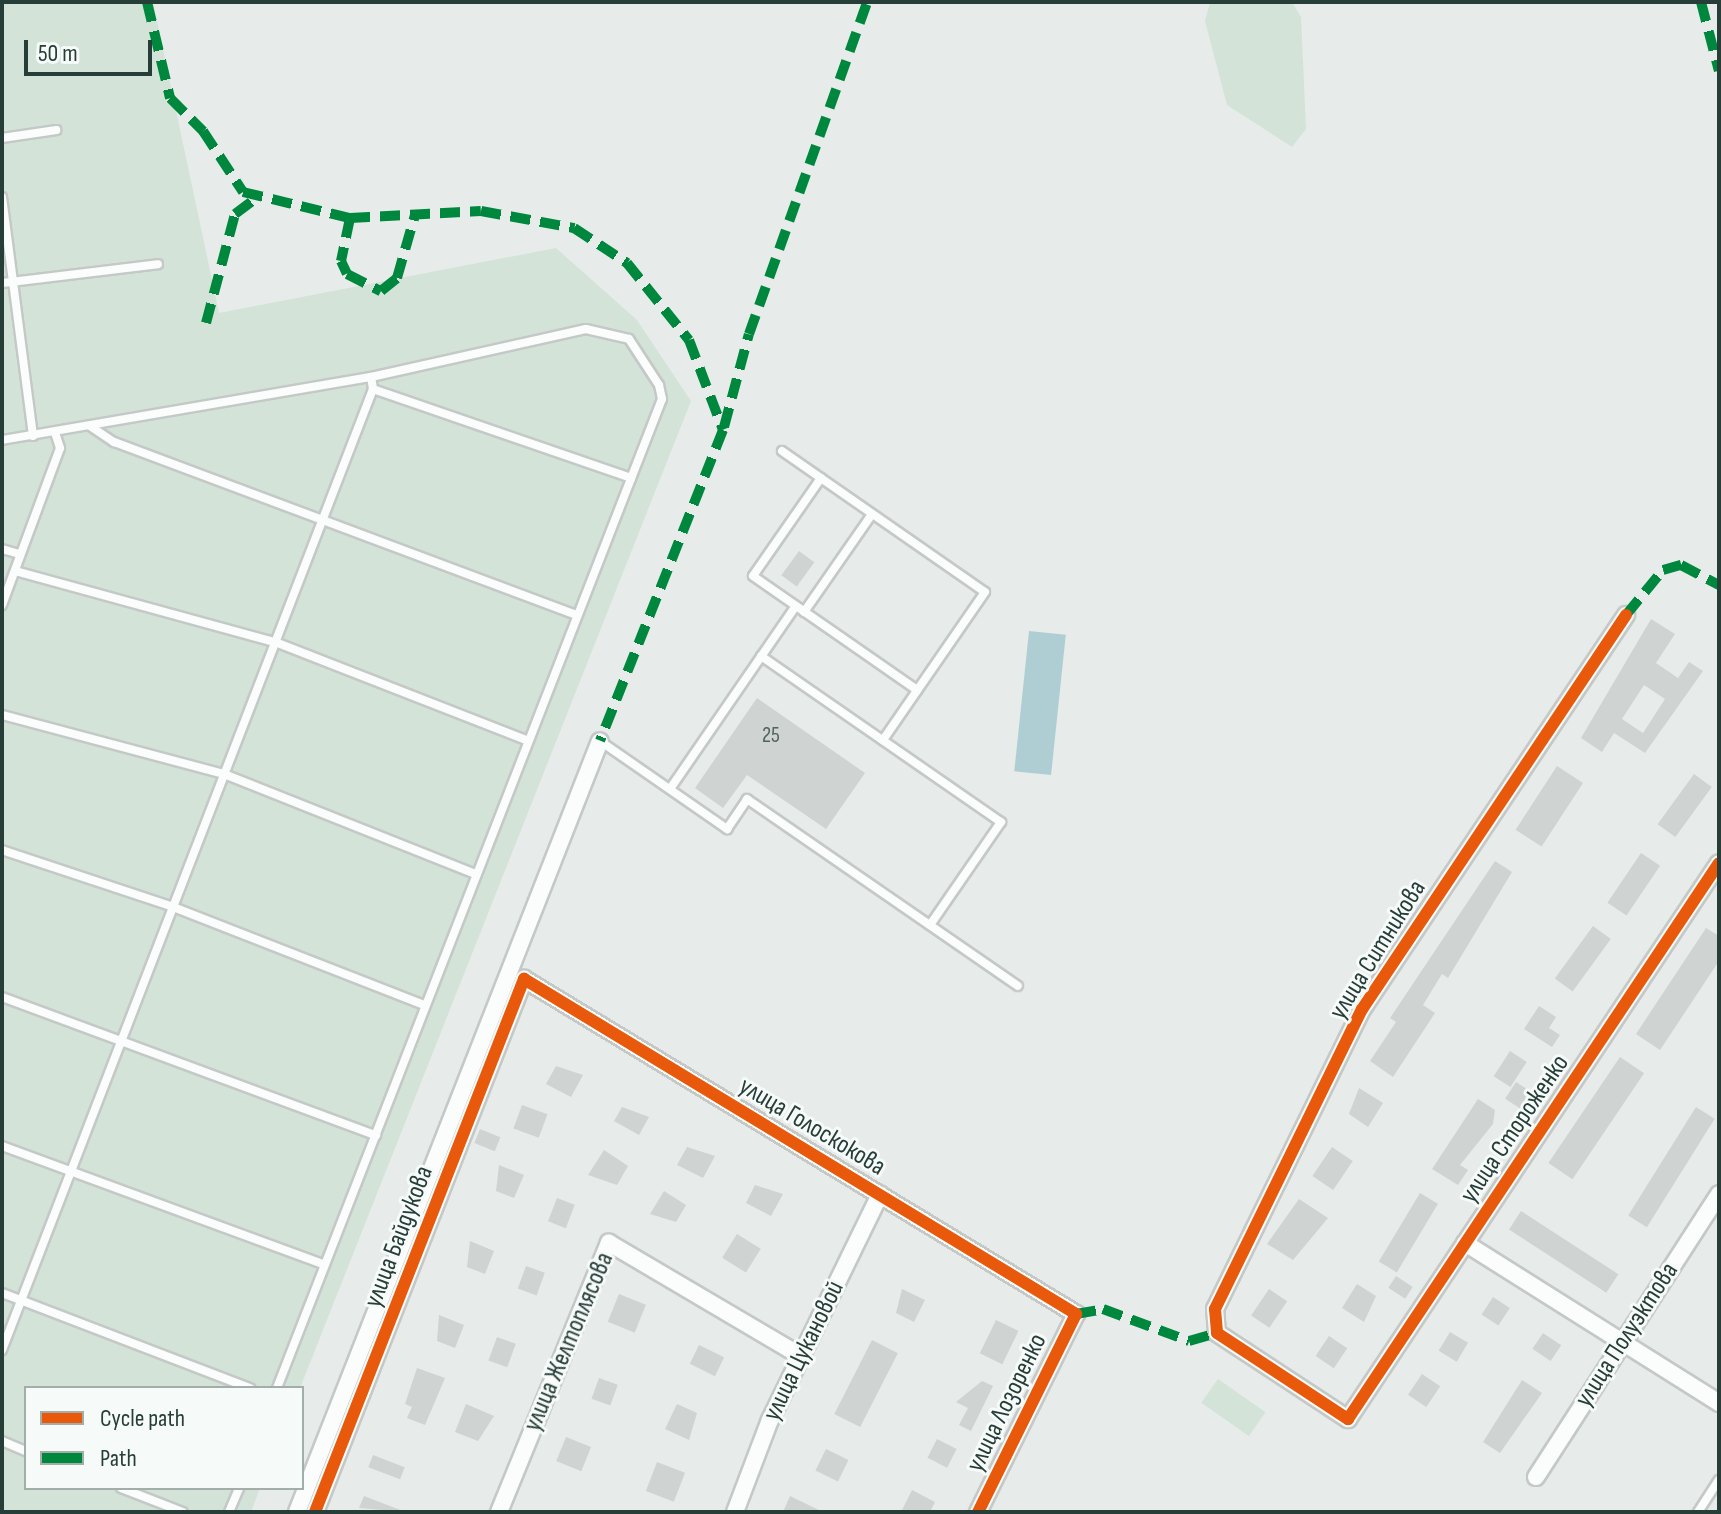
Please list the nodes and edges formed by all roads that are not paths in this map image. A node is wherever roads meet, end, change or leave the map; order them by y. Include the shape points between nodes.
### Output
1 (56, 130) dead end
2 (2, 138) edge
3 (2, 197) edge
4 (158, 264) dead end
5 (14, 282) junction
6 (2, 283) edge
7 (371, 377) junction
8 (373, 389) junction
9 (89, 426) junction
10 (55, 433) junction
11 (33, 436) junction
12 (2, 440) edge
13 (782, 451) dead end
14 (631, 478) junction
15 (821, 478) junction
16 (872, 514) junction
17 (323, 517) junction
18 (2, 549) edge
19 (20, 554) junction
20 (15, 571) junction
21 (2, 605) edge
22 (796, 606) junction
23 (804, 612) junction
24 (577, 615) junction
25 (1626, 615) dead end
26 (275, 642) junction
27 (761, 656) junction
28 (917, 690) junction
29 (2, 715) edge
30 (526, 740) junction
31 (883, 740) junction
32 (600, 741) joint
33 (224, 774) junction
34 (670, 789) junction
35 (2, 850) edge
36 (1719, 863) edge
37 (475, 874) junction
38 (173, 907) junction
39 (930, 925) junction
40 (524, 979) joint
41 (1018, 986) dead end
42 (2, 997) edge
43 (424, 1005) junction
44 (123, 1036) junction
45 (376, 1135) junction
46 (2, 1146) edge
47 (72, 1168) junction
48 (880, 1194) junction
49 (1719, 1194) edge
50 (1465, 1243) junction
51 (325, 1265) junction
52 (2, 1293) edge
53 (22, 1299) junction
54 (1076, 1314) joint
55 (1623, 1342) junction
56 (2, 1350) edge
57 (801, 1356) junction
58 (245, 1386) edge
59 (278, 1386) edge
60 (1719, 1403) edge
61 (1348, 1419) joint
62 (2, 1441) edge
63 (24, 1450) edge
64 (1536, 1477) dead end
65 (1719, 1480) edge
66 (126, 1490) edge
67 (238, 1490) edge
68 (183, 1512) edge
69 (229, 1512) edge
70 (297, 1512) edge
71 (315, 1512) edge
72 (499, 1512) edge
73 (735, 1512) edge
74 (978, 1512) edge
75 (1698, 1512) edge

1 - 2 lane
3 - 5 lane
4 - 5 lane
5 - 6 lane
5 - 11 lane
7 - 8 lane
7 - 9 lane
7 - 14 lane via 607,328 629,339 662,399
8 - 14 lane
8 - 17 lane
9 - 10 lane
9 - 17 lane via 114,442
10 - 11 lane
10 - 19 lane via 60,448
11 - 12 lane
13 - 15 lane
14 - 24 lane
15 - 16 lane
15 - 22 lane via 753,576
16 - 23 lane
16 - 28 lane via 985,592
17 - 24 lane
17 - 26 lane
18 - 19 lane
19 - 20 lane
20 - 21 lane
20 - 26 lane
22 - 23 lane
22 - 27 lane
23 - 28 lane
24 - 30 lane
25 - 61 street, улица Ситникова via 1362,1009 1215,1309 1217,1333
26 - 30 lane
26 - 33 lane
27 - 31 lane
27 - 34 lane
28 - 31 lane
29 - 33 lane
30 - 37 lane
31 - 39 lane via 1001,822
32 - 34 lane
32 - 70 street, улица Байдукова
33 - 37 lane
33 - 38 lane
34 - 39 lane via 727,829 747,799
35 - 38 lane
36 - 50 street, улица Стороженко
37 - 43 lane
38 - 43 lane
38 - 44 lane
39 - 41 lane
40 - 48 street, улица Голоскокова
40 - 71 street, улица Байдукова
42 - 44 lane
43 - 45 lane
44 - 45 lane
44 - 47 lane
45 - 51 lane
46 - 47 lane
47 - 51 lane
47 - 53 lane
48 - 54 street, улица Голоскокова
48 - 57 street, улица Цукановой
49 - 55 street, улица Полуэктова
50 - 55 street
50 - 61 street, улица Стороженко
51 - 59 lane
52 - 53 lane
53 - 56 lane
53 - 58 lane
54 - 74 street, улица Лозоренко
55 - 60 street
55 - 64 street, улица Полуэктова
57 - 72 street, улица Желтоплясова via 609,1243
57 - 73 street, улица Цукановой
62 - 63 lane
65 - 75 lane
66 - 68 lane
67 - 69 lane

